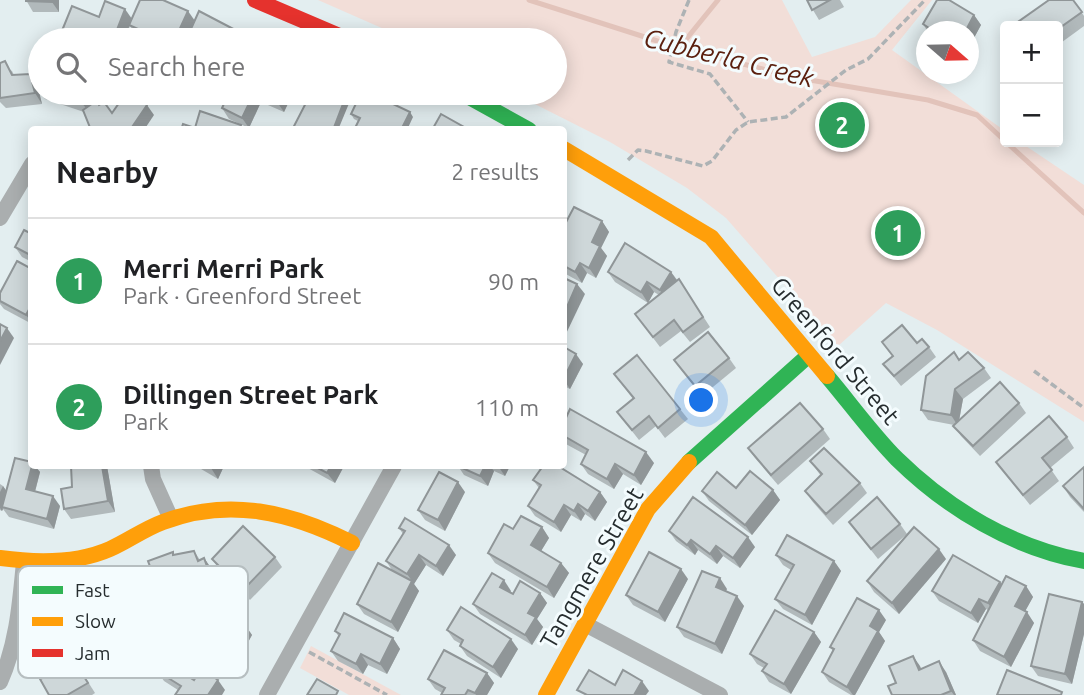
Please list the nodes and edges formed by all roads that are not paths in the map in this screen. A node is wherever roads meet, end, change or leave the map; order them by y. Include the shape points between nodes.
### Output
1 (255, 0) edge
2 (321, 28) edge
3 (484, 105) edge
4 (522, 126) edge
5 (567, 152) edge
6 (28, 171) edge
7 (0, 218) edge
8 (809, 355) junction
9 (151, 469) edge
10 (392, 469) edge
11 (171, 519) junction
12 (352, 543) junction
13 (0, 558) edge
14 (1084, 561) edge
15 (24, 562) junction
16 (24, 566) edge
17 (18, 619) edge
18 (584, 624) junction
19 (0, 682) edge
20 (267, 695) edge
21 (545, 695) edge
22 (720, 695) edge

1 - 2 street
3 - 4 street
5 - 8 street, Greenford Street via 711,237
6 - 7 street
8 - 14 street, Greenford Street via 895,458 941,497 1000,534
8 - 18 street, Tangmere Street via 675,474 648,509
9 - 11 street
10 - 12 street
11 - 12 street via 234,508 273,510 310,520
11 - 15 street via 105,551 61,561
12 - 20 street
13 - 15 street
15 - 16 street
17 - 19 street
18 - 21 street, Tangmere Street
18 - 22 street

